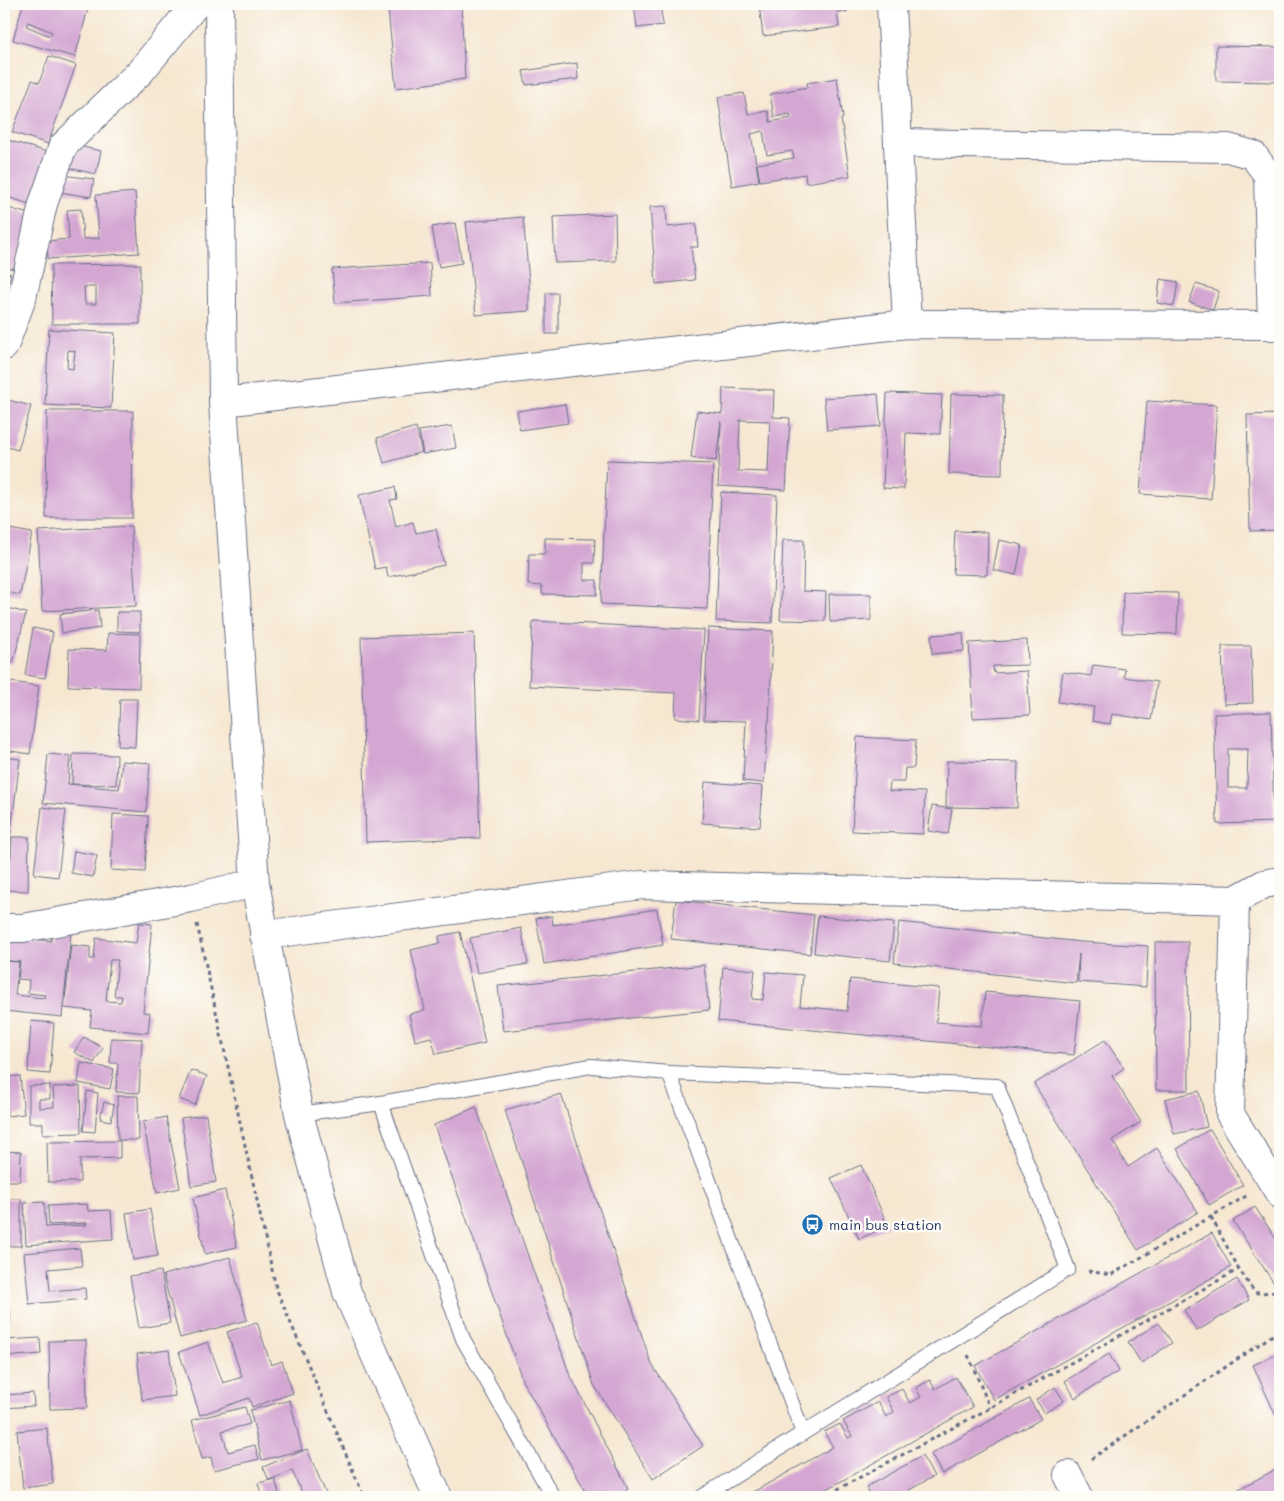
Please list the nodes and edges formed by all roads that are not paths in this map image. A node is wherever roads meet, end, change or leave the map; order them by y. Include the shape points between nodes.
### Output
1 (196, 4) edge
2 (220, 4) edge
3 (891, 4) edge
4 (898, 143) junction
5 (907, 324) junction
6 (1276, 325) edge
7 (4, 346) edge
8 (224, 402) junction
9 (1280, 881) edge
10 (254, 883) junction
11 (1234, 900) junction
12 (4, 928) edge
13 (264, 935) junction
14 (668, 1073) junction
15 (381, 1103) junction
16 (299, 1114) junction
17 (1276, 1187) edge
18 (803, 1433) junction
19 (438, 1497) edge
20 (553, 1497) edge
21 (702, 1497) edge

1 - 7 main road via 140,72 63,146 43,204 22,298
2 - 8 main road
3 - 4 main road
4 - 5 main road
4 - 6 main road via 1228,148 1253,155 1268,175
5 - 6 main road
5 - 8 main road
8 - 10 main road
9 - 11 main road via 1264,884
10 - 12 main road via 191,898 23,928
10 - 13 main road
11 - 13 main road via 642,885
11 - 17 main road via 1230,1114
13 - 16 main road
14 - 15 lane via 591,1066
14 - 18 lane
14 - 18 lane via 996,1086 1068,1269
15 - 16 lane
15 - 20 lane via 463,1339
16 - 19 main road via 347,1292
18 - 21 lane

